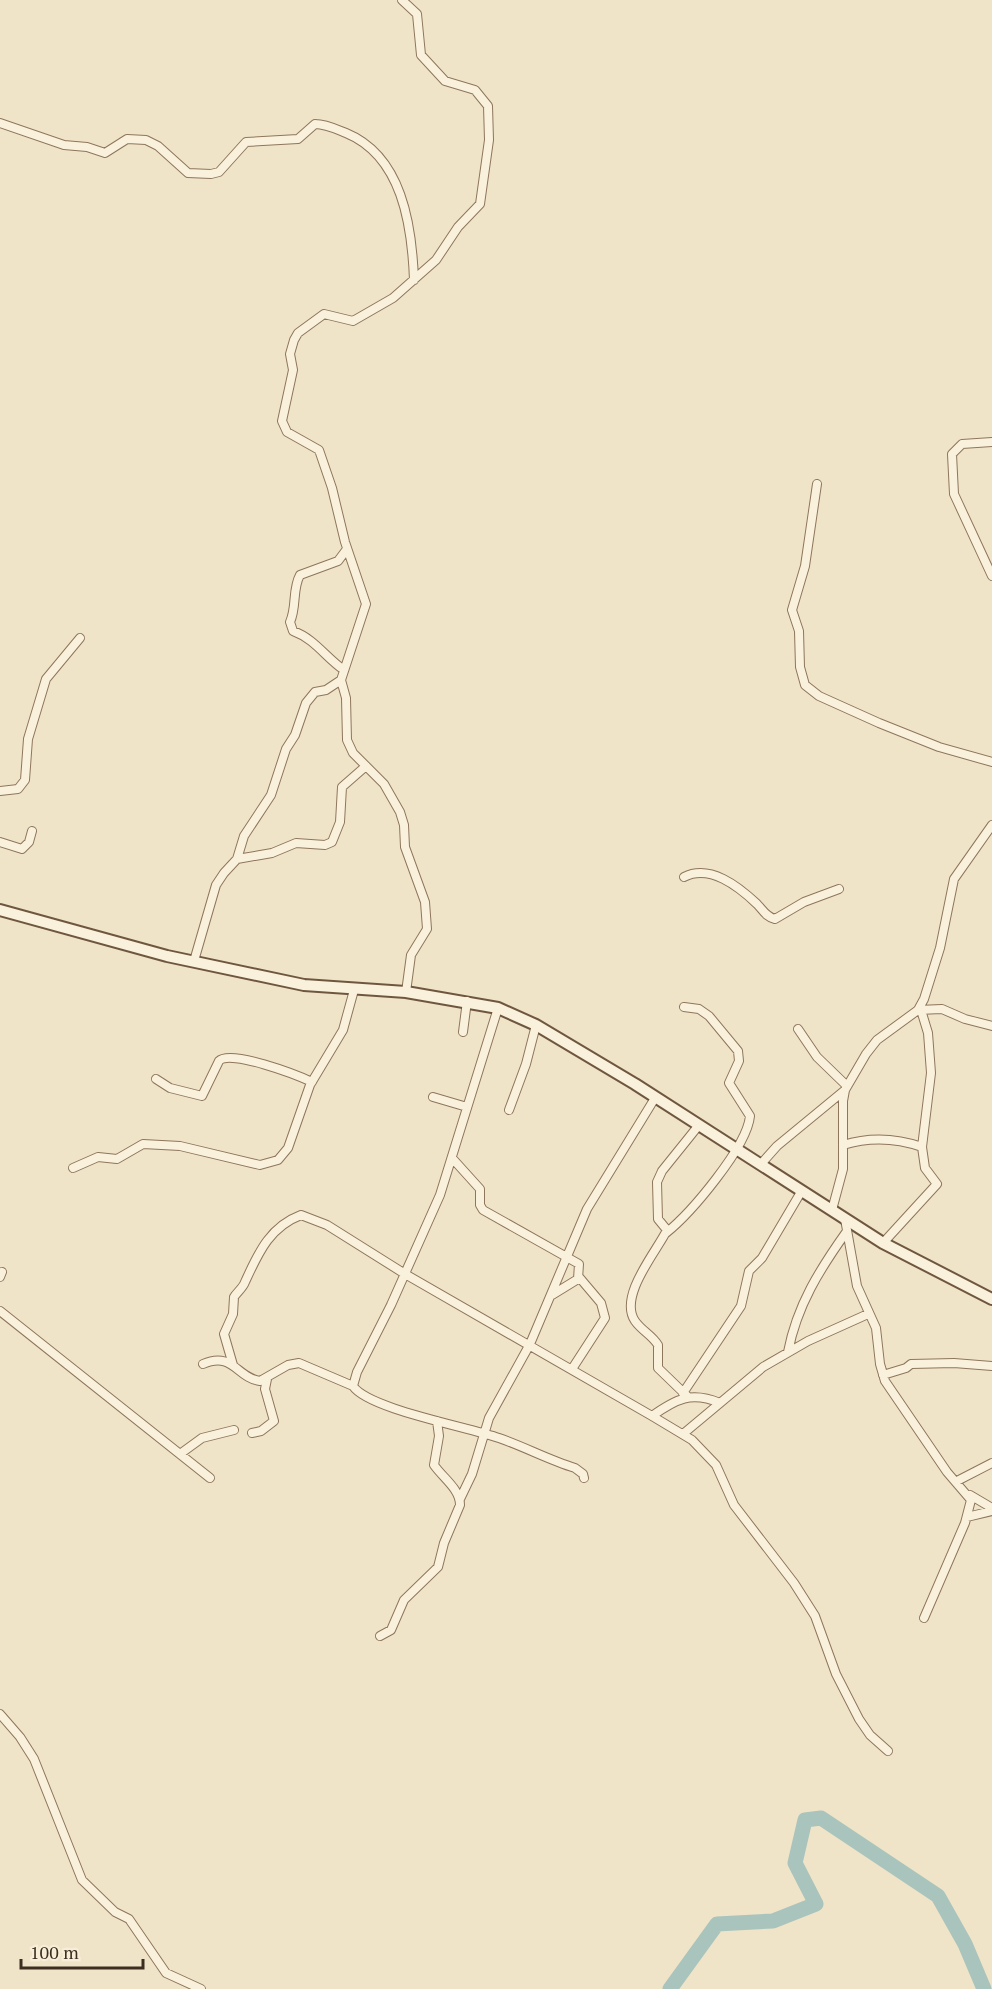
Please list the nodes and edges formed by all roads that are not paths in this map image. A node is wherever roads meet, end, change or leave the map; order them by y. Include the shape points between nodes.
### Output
1 (402, 0) edge
2 (0, 123) edge
3 (414, 280) junction
4 (992, 442) edge
5 (817, 484) dead end
6 (347, 549) junction
7 (992, 576) edge
8 (80, 638) dead end
9 (344, 670) junction
10 (341, 680) junction
11 (992, 762) edge
12 (366, 766) junction
13 (0, 791) edge
14 (992, 825) edge
15 (32, 831) dead end
16 (0, 842) edge
17 (237, 859) junction
18 (684, 877) dead end
19 (839, 889) dead end
20 (0, 910) edge
21 (194, 961) junction
22 (354, 990) junction
23 (406, 992) junction
24 (467, 1001) junction
25 (684, 1007) dead end
26 (498, 1008) junction
27 (919, 1010) junction
28 (536, 1025) junction
29 (992, 1026) edge
30 (798, 1029) dead end
31 (463, 1032) dead end
32 (156, 1079) dead end
33 (312, 1082) junction
34 (846, 1088) junction
35 (433, 1097) dead end
36 (655, 1098) junction
37 (467, 1107) junction
38 (509, 1110) dead end
39 (699, 1125) junction
40 (843, 1145) junction
41 (922, 1147) junction
42 (737, 1148) junction
43 (452, 1158) junction
44 (761, 1164) junction
45 (73, 1168) dead end
46 (801, 1192) junction
47 (832, 1210) junction
48 (845, 1219) junction
49 (847, 1231) junction
50 (666, 1233) junction
51 (883, 1243) junction
52 (569, 1257) junction
53 (405, 1274) junction
54 (579, 1277) junction
55 (552, 1295) junction
56 (992, 1299) edge
57 (0, 1311) edge
58 (868, 1314) junction
59 (530, 1344) junction
60 (788, 1352) junction
61 (203, 1364) dead end
62 (233, 1365) junction
63 (992, 1366) edge
64 (572, 1369) junction
65 (883, 1375) junction
66 (267, 1378) junction
67 (353, 1386) junction
68 (685, 1395) junction
69 (720, 1403) junction
70 (652, 1416) junction
71 (437, 1421) junction
72 (234, 1430) dead end
73 (252, 1433) dead end
74 (483, 1433) junction
75 (683, 1434) junction
76 (180, 1454) junction
77 (992, 1463) edge
78 (210, 1478) dead end
79 (584, 1479) dead end
80 (957, 1481) junction
81 (969, 1494) junction
82 (460, 1499) junction
83 (992, 1509) edge
84 (967, 1517) junction
85 (924, 1618) dead end
86 (380, 1636) dead end
87 (0, 1714) edge
88 (888, 1751) dead end
89 (201, 1989) edge

1 - 3 street via 417,14 421,55 445,81 475,90 488,106 489,140 478,208 458,227 436,260
2 - 3 street via 64,145 105,153 128,139 146,140 188,173 211,174 219,172 246,142 298,139 315,124 326,125 366,143 397,181
3 - 6 street via 393,298 353,321 322,314 298,333 290,351 292,370 284,426 287,432 319,450
4 - 7 street via 962,444 952,454 954,494
5 - 11 street via 805,566 792,610 800,631 800,667 805,686 879,723 939,747
6 - 9 street via 366,604
6 - 9 street via 338,561 300,575 290,626
8 - 13 street via 46,679 28,740 25,780 18,789
9 - 10 street
10 - 12 street via 346,698 347,740
10 - 17 street via 315,692 306,703 271,795 244,836
12 - 17 street via 342,787 340,822 332,842 296,843 272,853
12 - 23 street via 384,784 400,812 405,847 425,902 427,929 411,955
14 - 27 street via 954,879 940,948
15 - 16 street via 22,849
17 - 21 street via 216,885
18 - 19 street via 696,872 715,875 775,919 804,902
20 - 21 street
21 - 22 street via 304,985
22 - 23 street
22 - 33 street via 343,1030
23 - 24 street
24 - 26 street
24 - 31 street
25 - 42 street via 704,1012 738,1052 739,1061 729,1083 750,1116
26 - 28 street
26 - 37 street
27 - 29 street via 942,1009
27 - 34 street via 878,1040
27 - 41 street via 929,1041 931,1073
28 - 36 street
28 - 38 street
30 - 34 street
32 - 33 street via 170,1088 202,1096 219,1061 230,1057
33 - 45 street via 288,1148 278,1160 260,1165 153,1143 135,1147 117,1159 98,1157
34 - 40 street
34 - 44 street
35 - 37 street
36 - 39 street
36 - 52 street via 599,1186
37 - 43 street
39 - 42 street
39 - 50 street via 657,1182 658,1219
40 - 41 street via 897,1139
40 - 47 street via 842,1177
41 - 51 street via 925,1168 937,1186
42 - 44 street
42 - 50 street via 686,1217
43 - 52 street via 480,1189 483,1210
43 - 53 street
44 - 46 street
46 - 47 street
46 - 68 street via 762,1258 749,1272 738,1310
47 - 48 street
48 - 49 street
48 - 51 street
49 - 58 street via 857,1286
49 - 60 street via 813,1280 794,1323
50 - 68 street via 641,1273 632,1310 635,1321 658,1345 656,1361 661,1372
51 - 56 street
52 - 54 street via 581,1267
52 - 55 street
53 - 59 street
53 - 62 street via 309,1217 301,1215 287,1221 264,1243 245,1284 234,1297 233,1314 224,1334
53 - 67 street
54 - 55 street
54 - 64 street via 601,1303 604,1318
55 - 59 street
57 - 76 street
58 - 60 street
58 - 65 street via 879,1339
59 - 64 street
59 - 74 street
60 - 69 street via 752,1374
61 - 62 street via 217,1360
62 - 66 street via 251,1378
63 - 65 street via 910,1364
64 - 70 street
65 - 80 street via 947,1472
66 - 67 street via 299,1363
66 - 73 street via 265,1389 274,1421
67 - 71 street via 361,1395
68 - 69 street
68 - 70 street
69 - 75 street
70 - 75 street
71 - 74 street
71 - 82 street via 439,1436 434,1465
72 - 76 street via 202,1438
74 - 79 street via 576,1468
74 - 82 street via 472,1474
75 - 88 street via 716,1465 734,1505 794,1583 815,1616 836,1674 859,1719
76 - 78 street
77 - 80 street
80 - 81 street
81 - 83 street
81 - 84 street via 972,1503
82 - 86 street via 438,1567 404,1600 391,1630
83 - 84 street
84 - 85 street
87 - 89 street via 34,1759 82,1880 115,1912 129,1919 166,1973

